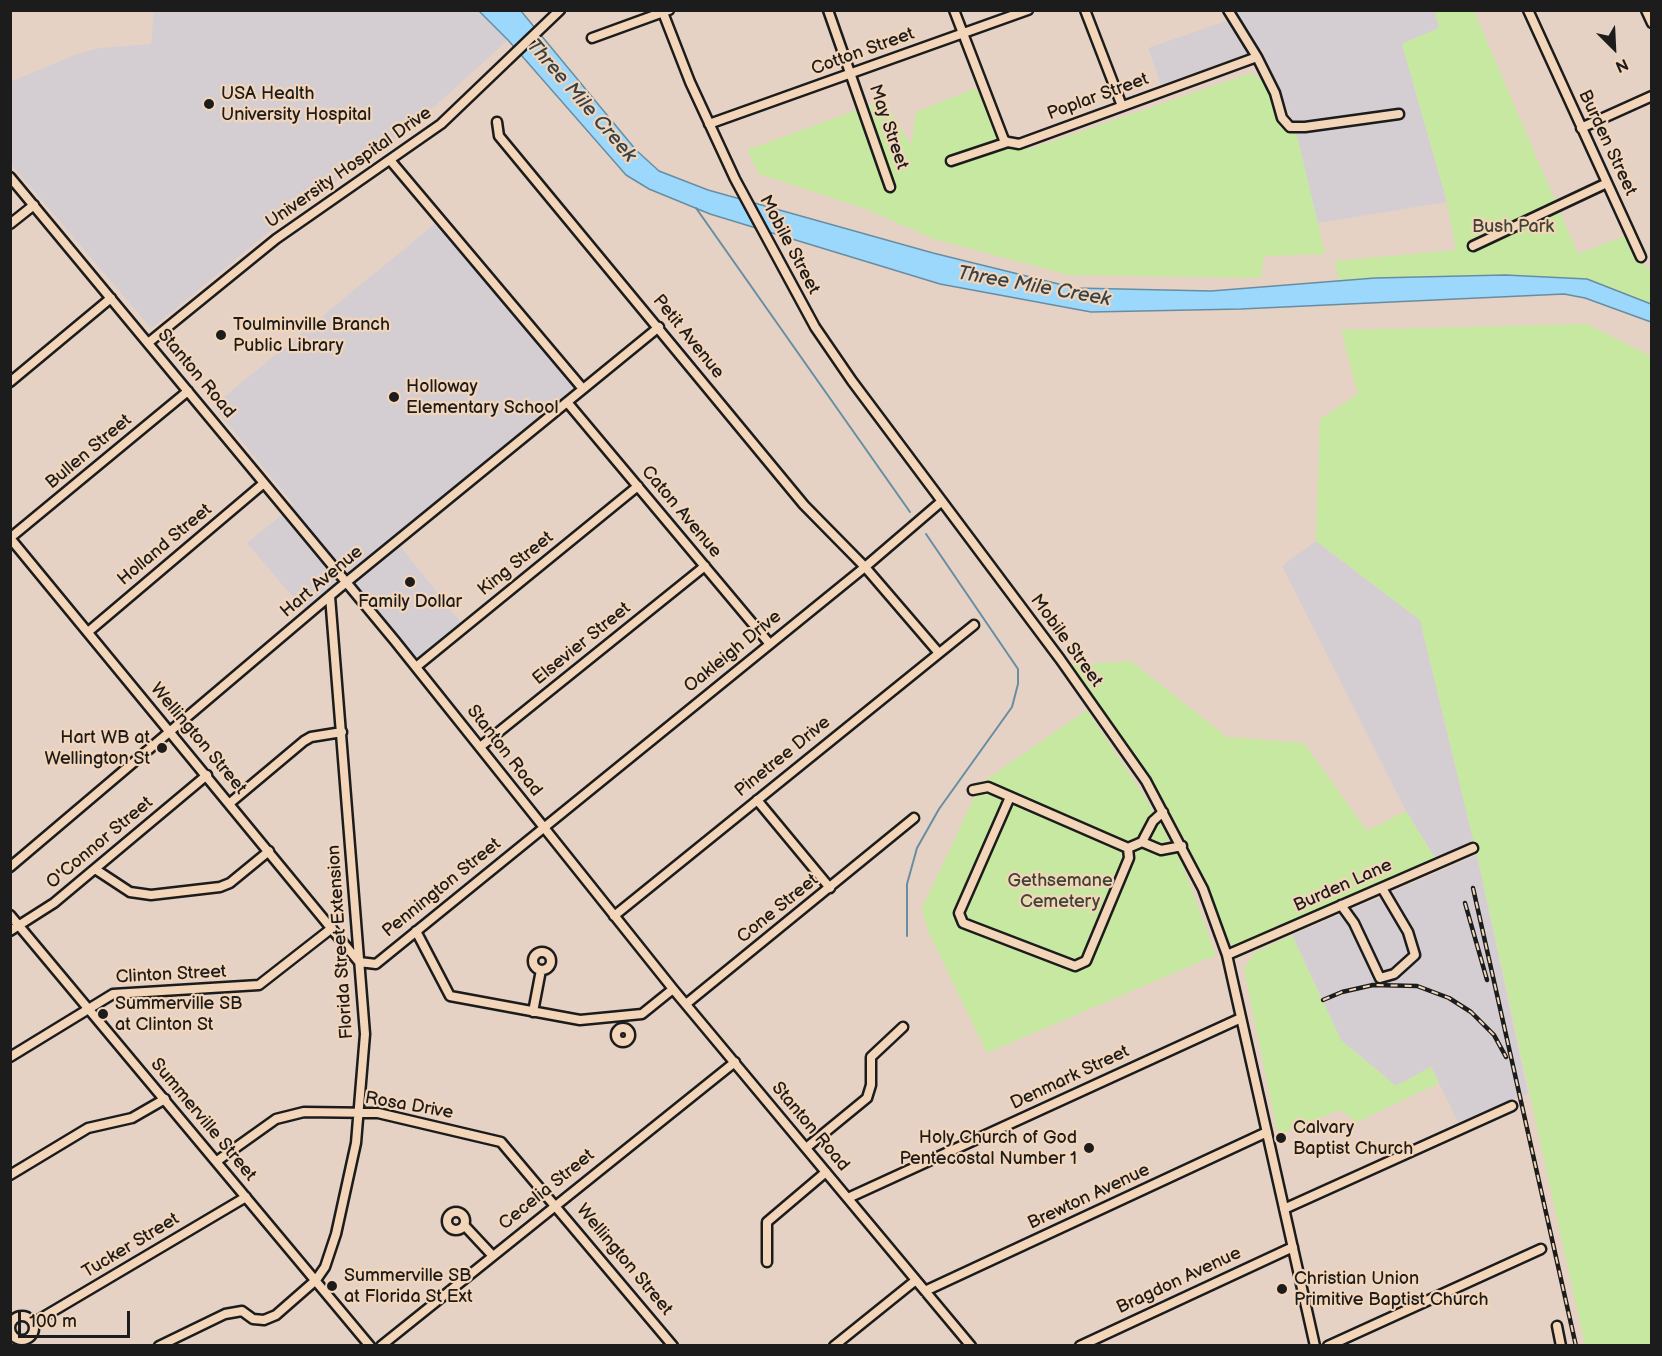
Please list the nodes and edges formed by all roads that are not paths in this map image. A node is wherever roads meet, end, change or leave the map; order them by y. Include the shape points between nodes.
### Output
1 (828, 10) edge
2 (954, 10) edge
3 (1028, 10) edge
4 (1085, 10) edge
5 (1228, 10) edge
6 (1528, 10) edge
7 (1646, 10) edge
8 (665, 11) edge
9 (559, 12) edge
10 (1652, 23) edge
11 (962, 34) junction
12 (591, 38) dead end
13 (1257, 57) junction
14 (852, 73) junction
15 (1652, 96) edge
16 (1122, 106) junction
17 (1399, 114) dead end
18 (496, 122) dead end
19 (709, 124) junction
20 (1581, 128) junction
21 (1008, 142) junction
22 (390, 160) junction
23 (951, 161) dead end
24 (10, 177) edge
25 (1607, 183) junction
26 (890, 187) dead end
27 (34, 205) junction
28 (10, 224) edge
29 (1473, 246) dead end
30 (1641, 257) dead end
31 (111, 298) junction
32 (658, 327) junction
33 (148, 343) junction
34 (10, 382) edge
35 (583, 389) junction
36 (188, 391) junction
37 (567, 402) junction
38 (264, 483) junction
39 (638, 486) junction
40 (942, 501) junction
41 (10, 538) edge
42 (705, 566) junction
43 (865, 567) junction
44 (346, 582) junction
45 (330, 596) junction
46 (974, 625) dead end
47 (88, 632) junction
48 (770, 644) junction
49 (938, 652) junction
50 (416, 667) junction
51 (170, 732) junction
52 (342, 732) junction
53 (480, 747) junction
54 (207, 775) junction
55 (973, 790) dead end
56 (1010, 797) junction
57 (757, 800) junction
58 (230, 803) junction
59 (1163, 812) junction
60 (914, 818) dead end
61 (543, 828) junction
62 (1142, 842) junction
63 (1182, 846) junction
64 (1128, 848) junction
65 (1473, 848) dead end
66 (269, 851) junction
67 (10, 867) edge
68 (95, 869) junction
69 (830, 888) junction
70 (1382, 888) junction
71 (1341, 905) junction
72 (10, 915) edge
73 (614, 916) junction
74 (19, 926) junction
75 (332, 928) junction
76 (10, 931) edge
77 (416, 931) junction
78 (1227, 955) junction
79 (360, 962) junction
80 (542, 970) dead end
81 (673, 989) junction
82 (686, 1004) junction
83 (89, 1009) junction
84 (533, 1012) junction
85 (642, 1014) junction
86 (1241, 1018) junction
87 (903, 1027) dead end
88 (627, 1029) dead end
89 (10, 1057) edge
90 (735, 1062) junction
91 (165, 1099) junction
92 (1512, 1106) dead end
93 (359, 1113) junction
94 (1267, 1132) junction
95 (501, 1142) joint
96 (806, 1148) junction
97 (217, 1161) junction
98 (826, 1172) junction
99 (10, 1175) edge
100 (246, 1197) junction
101 (848, 1198) junction
102 (556, 1203) junction
103 (1284, 1209) junction
104 (464, 1225) dead end
105 (1293, 1247) junction
106 (1541, 1249) dead end
107 (492, 1255) junction
108 (767, 1262) dead end
109 (315, 1280) junction
110 (916, 1280) junction
111 (925, 1291) junction
112 (33, 1323) dead end
113 (1557, 1326) dead end
114 (159, 1346) edge
115 (370, 1346) edge
116 (381, 1346) edge
117 (673, 1346) edge
118 (834, 1346) edge
119 (970, 1346) edge
120 (1080, 1346) edge
121 (1315, 1346) edge
122 (1328, 1346) edge
123 (1561, 1346) edge

1 - 14 street, May Street
2 - 11 street
3 - 11 street, Cotton Street
4 - 16 street
5 - 13 street
6 - 20 street, Burden Street
7 - 10 street
8 - 12 street
8 - 19 street, Mobile Street
9 - 22 street, University Hospital Drive via 446,120
11 - 14 street, Cotton Street
11 - 21 street
13 - 16 street, Poplar Street
13 - 17 street via 1275,93 1282,118 1290,127
14 - 19 street, Cotton Street
14 - 26 street, May Street
15 - 20 street
16 - 21 street, Poplar Street via 1019,144
18 - 32 street, Petit Avenue via 499,136
19 - 40 street, Mobile Street via 774,253 829,349
20 - 25 street, Burden Street
21 - 23 street, Poplar Street
22 - 33 street, University Hospital Drive via 276,239
22 - 35 street
24 - 27 street, Stanton Road
25 - 29 street
25 - 30 street, Burden Street
27 - 28 street
27 - 31 street, Stanton Road
31 - 33 street, Stanton Road
31 - 34 street
32 - 35 street, Hart Avenue
32 - 43 street, Petit Avenue via 804,505
33 - 36 street, Stanton Road
35 - 37 street, Hart Avenue
36 - 38 street, Stanton Road
36 - 41 street, Bullen Street
37 - 39 street, Caton Avenue
37 - 44 street, Hart Avenue
38 - 44 street, Stanton Road
38 - 47 street, Holland Street
39 - 42 street, Caton Avenue
39 - 50 street, King Street
40 - 43 street, Oakleigh Drive
40 - 59 street, Mobile Street via 1060,659 1146,781
41 - 47 street, Wellington Street
42 - 48 street, Caton Avenue
42 - 53 street, Elsevier Street
43 - 48 street, Oakleigh Drive
43 - 49 street, Petit Avenue
44 - 45 street, Hart Avenue
44 - 50 street, Stanton Road
45 - 51 street, Hart Avenue
45 - 52 street, Florida Street Extension
46 - 49 street, Pinetree Drive
47 - 51 street, Wellington Street
48 - 61 street, Oakleigh Drive
49 - 57 street, Pinetree Drive
50 - 53 street, Stanton Road
51 - 54 street, Wellington Street
51 - 67 street, Hart Avenue
52 - 58 street via 304,741
52 - 79 street, Florida Street Extension
53 - 61 street, Stanton Road
54 - 58 street, Wellington Street
54 - 68 street, O'Connor Street
55 - 56 street via 988,788
56 - 64 street
56 - 64 street via 959,913 963,922 1075,966 1086,961 1129,858
57 - 69 street
57 - 73 street, Pinetree Drive
58 - 66 street, Wellington Street
59 - 62 street via 1153,821
59 - 63 street, Mobile Street
60 - 69 street, Cone Street
61 - 73 street, Stanton Road
61 - 77 street, Pennington Street
62 - 63 street via 1161,850
62 - 64 street
63 - 78 street, Mobile Street via 1203,889
65 - 70 street, Burden Lane
66 - 68 street via 220,887 151,895 130,892
66 - 75 street, Wellington Street
68 - 74 street, O'Connor Street
69 - 82 street, Cone Street
70 - 71 street, Burden Lane
70 - 71 street via 1408,932 1415,955 1394,974 1380,978
71 - 78 street, Burden Lane
72 - 74 street, Summerville Street
73 - 81 street, Stanton Road
74 - 76 street, O'Connor Street
74 - 83 street, Summerville Street
75 - 79 street, Wellington Street
75 - 83 street, Clinton Street via 259,986 113,993
77 - 79 street, Pennington Street via 376,964
77 - 84 street via 450,996
78 - 86 street, Mobile Street
79 - 93 street, Florida Street Extension via 365,1034
80 - 84 street
81 - 82 street, Stanton Road
81 - 85 street
82 - 90 street, Stanton Road
83 - 89 street, Clinton Street
83 - 91 street, Summerville Street
84 - 85 street via 580,1020
85 - 88 street
86 - 94 street, Mobile Street
86 - 101 street, Denmark Street
87 - 96 street via 872,1057 867,1098
90 - 96 street, Stanton Road
90 - 102 street, Cecelia Street
91 - 97 street, Summerville Street
91 - 99 street via 132,1118 88,1128
92 - 103 street
93 - 95 street, Rosa Drive via 378,1113
93 - 97 street, Rosa Drive via 304,1112 276,1119
93 - 109 street, Florida Street Extension via 336,1234 325,1267
94 - 103 street, Mobile Street
94 - 111 street, Brewton Avenue
95 - 102 street, Wellington Street
96 - 98 street, Stanton Road
97 - 100 street, Summerville Street
98 - 101 street, Stanton Road
98 - 108 street via 766,1222
100 - 109 street, Summerville Street
100 - 112 street, Tucker Street
101 - 110 street, Stanton Road
102 - 107 street, Cecelia Street
102 - 117 street, Wellington Street
103 - 105 street, Mobile Street
104 - 107 street
105 - 120 street, Bragdon Avenue
105 - 121 street, Mobile Street
106 - 122 street
107 - 116 street, Cecelia Street
109 - 114 street, Florida Street Extension via 276,1315 264,1320 242,1311 225,1314
109 - 115 street, Summerville Street
110 - 111 street, Stanton Road
110 - 118 street
111 - 119 street, Stanton Road
113 - 123 street

